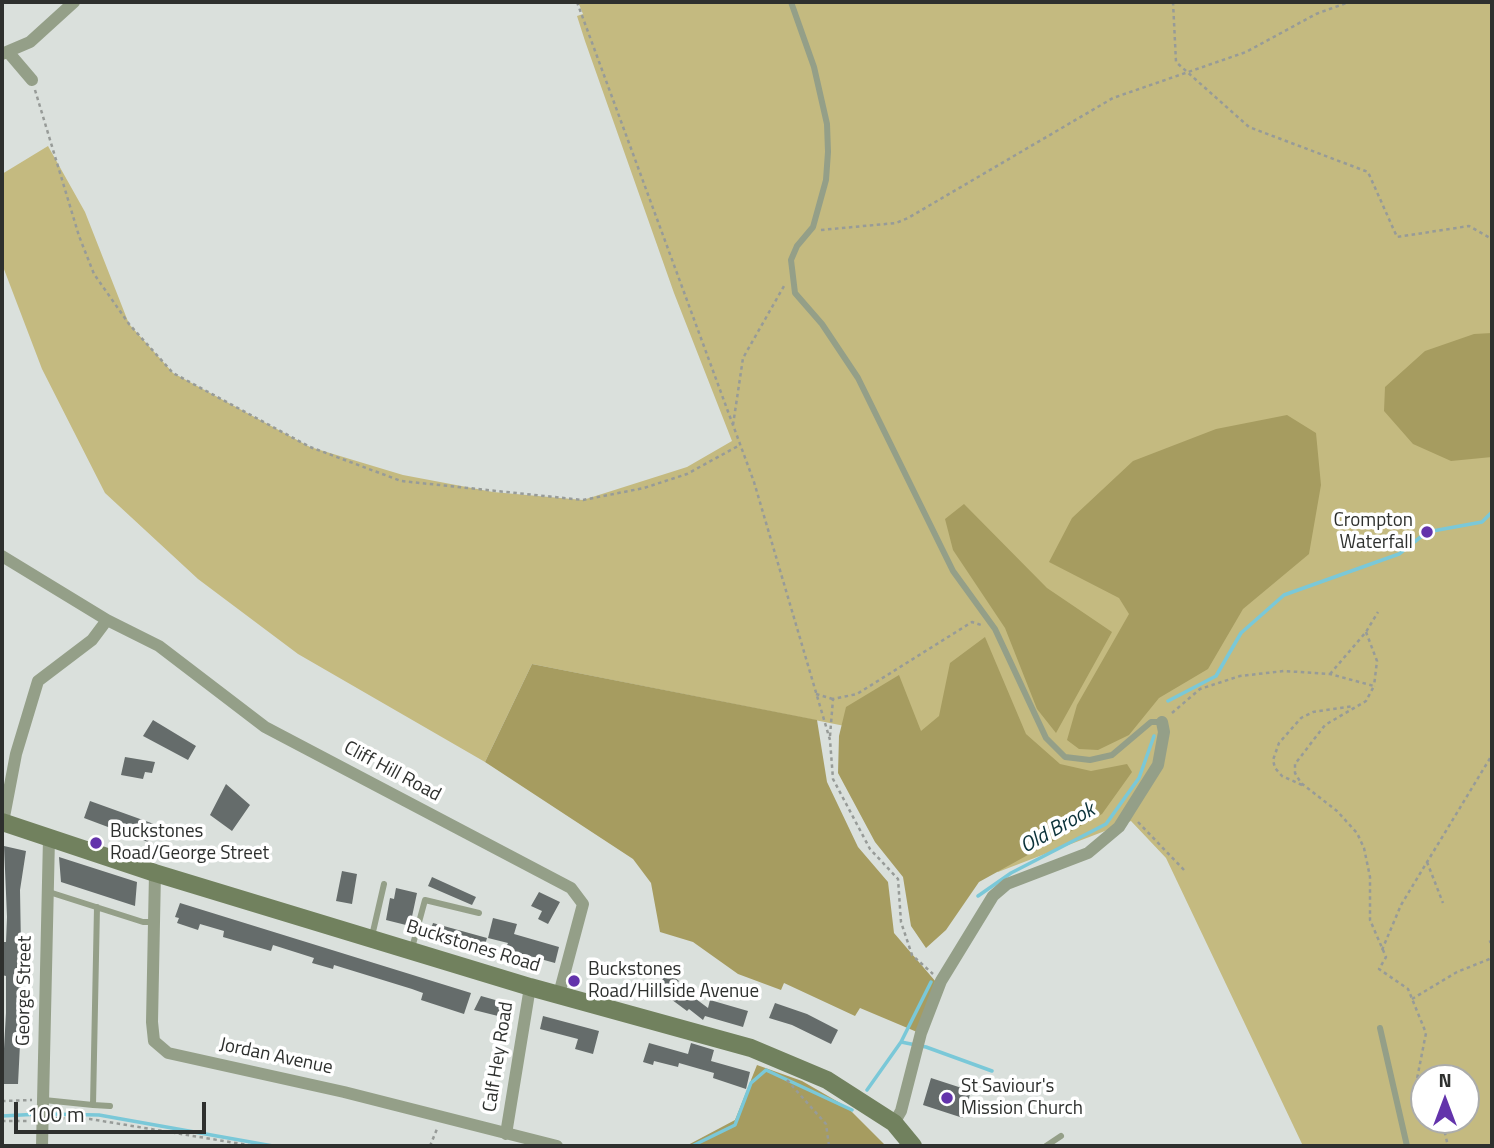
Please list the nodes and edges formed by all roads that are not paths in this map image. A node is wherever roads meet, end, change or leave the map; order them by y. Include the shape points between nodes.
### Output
1 (74, 2) edge
2 (792, 2) edge
3 (6, 53) edge
4 (32, 80) road end
5 (2, 556) edge
6 (107, 621) junction
7 (1161, 722) joint
8 (2, 822) edge
9 (49, 838) junction
10 (155, 873) junction
11 (384, 884) dead end
12 (47, 892) junction
13 (97, 907) junction
14 (479, 913) dead end
15 (154, 922) junction
16 (372, 938) junction
17 (411, 950) junction
18 (530, 987) junction
19 (559, 994) junction
20 (1380, 1028) dead end
21 (42, 1102) junction
22 (93, 1105) junction
23 (110, 1106) dead end
24 (894, 1123) junction
25 (506, 1134) junction
26 (1061, 1136) dead end
27 (42, 1146) edge
28 (557, 1146) edge
29 (913, 1146) edge
30 (1046, 1146) edge
31 (1407, 1146) edge

1 - 3 street via 30,42
2 - 7 lane via 827,124 826,180 811,229 792,260 795,293 858,378 953,571 995,629 1046,738 1065,757 1090,760 1112,755 1151,722
3 - 4 street
5 - 6 street
6 - 8 street via 92,640 38,681
6 - 19 street, Cliff Hill Road via 159,646 265,727 571,888 583,904
7 - 24 street via 1164,732 1158,765 1119,827 1088,853 1007,884 993,897 941,981
8 - 9 main road, Buckstones Road
9 - 10 main road, Buckstones Road
9 - 12 street, George Street
10 - 15 street, Jordan Avenue
10 - 16 main road, Buckstones Road
11 - 16 lane
12 - 13 lane
12 - 21 street, George Street
13 - 15 lane
13 - 22 lane
14 - 17 lane via 425,900
15 - 25 street, Jordan Avenue via 154,1041 168,1053
16 - 17 main road, Buckstones Road
17 - 18 main road, Buckstones Road
18 - 19 main road, Buckstones Road
18 - 25 street, Calf Hey Road
19 - 24 main road, Buckstones Road via 777,1058 827,1080
20 - 31 lane
21 - 22 lane
21 - 27 street, George Street
22 - 23 lane
24 - 29 main road, Buckstones Road
25 - 28 street, Jordan Avenue
26 - 30 lane

